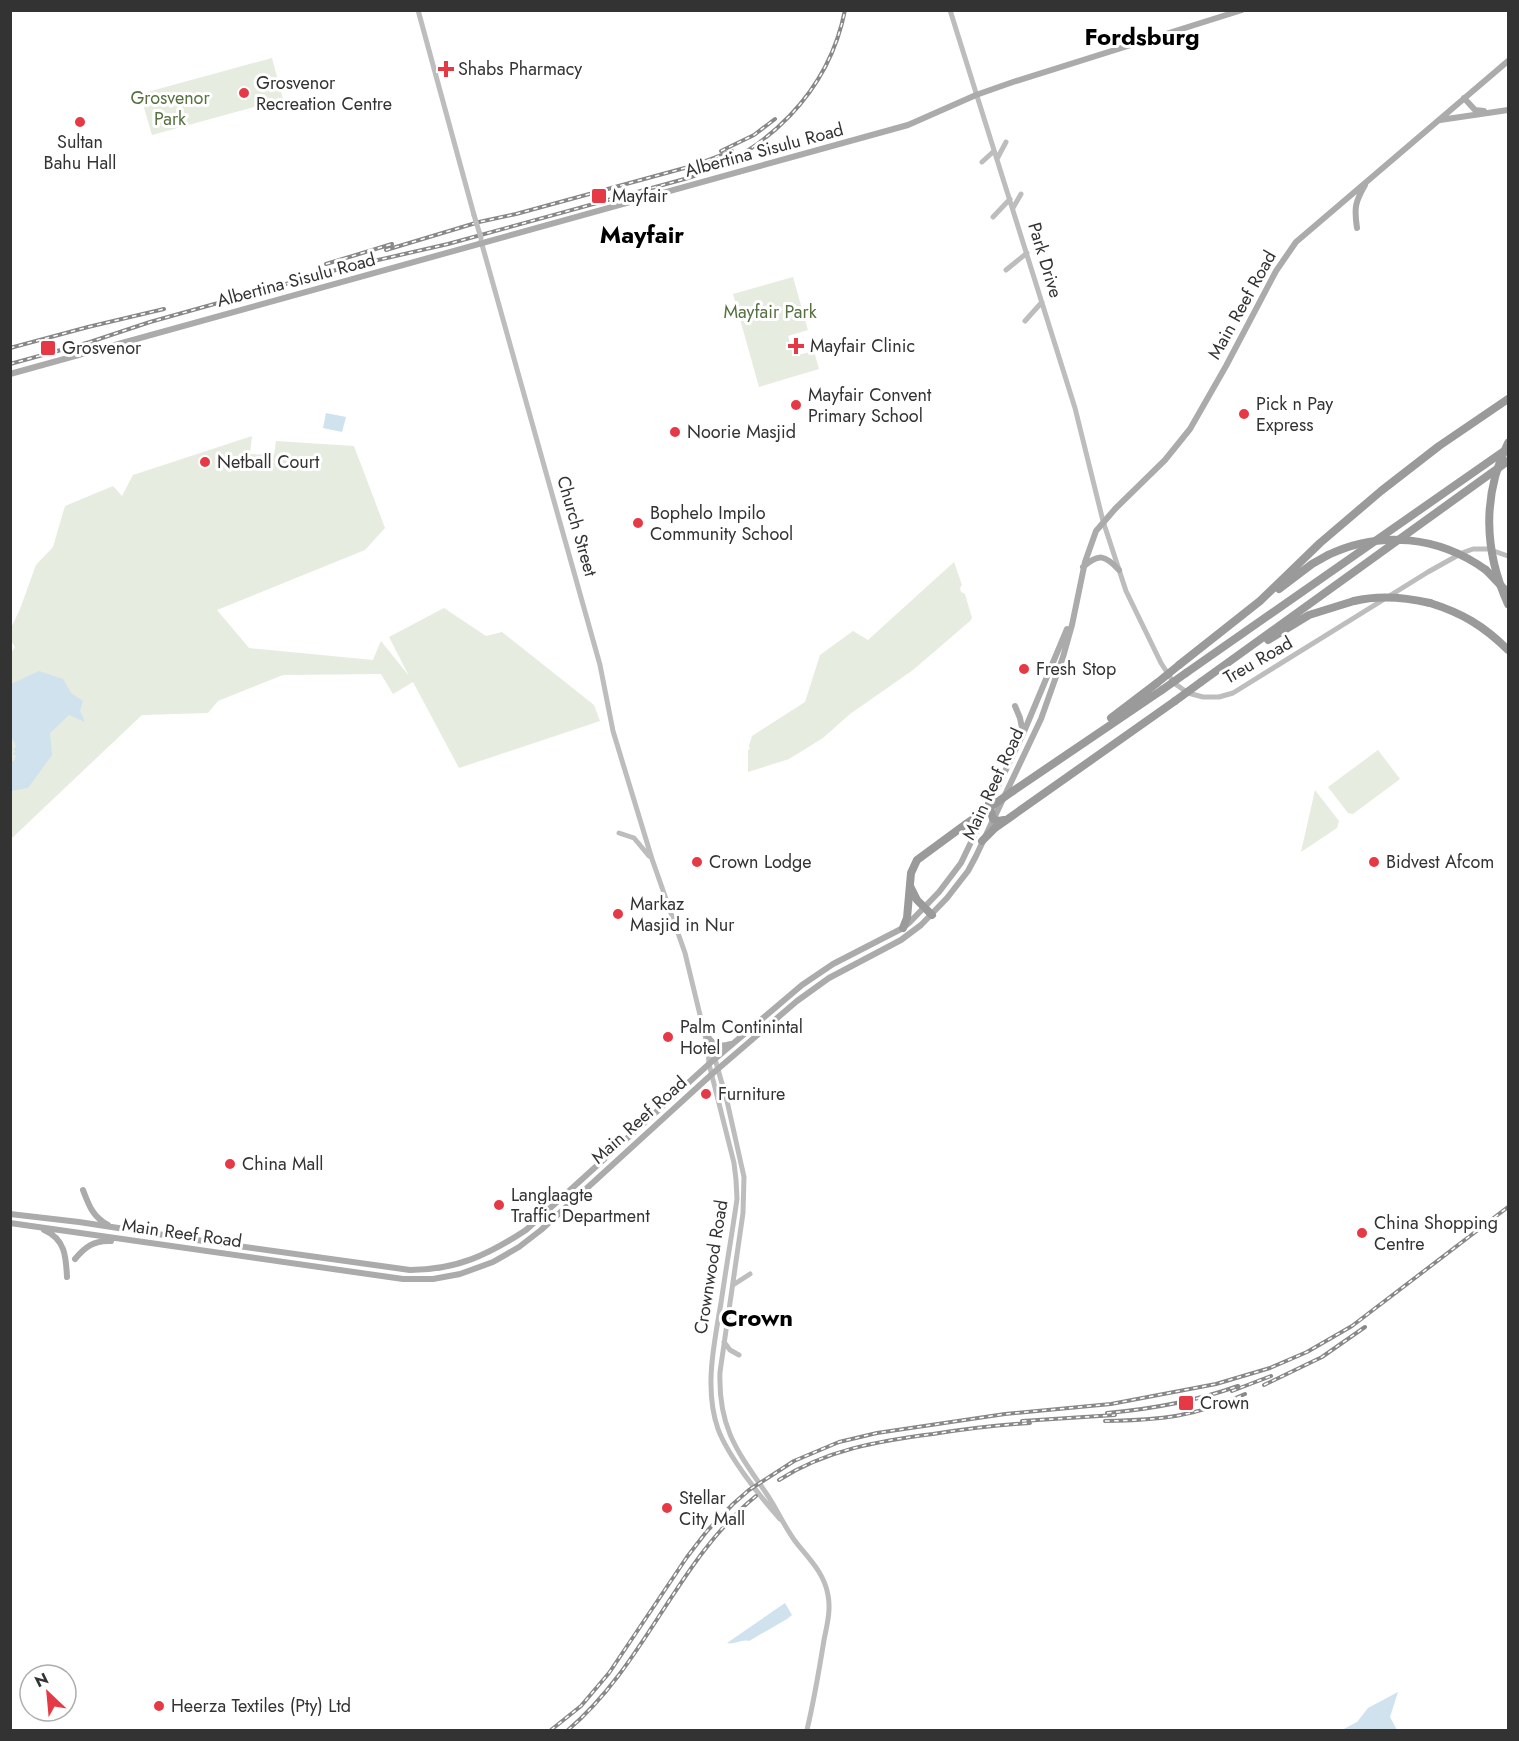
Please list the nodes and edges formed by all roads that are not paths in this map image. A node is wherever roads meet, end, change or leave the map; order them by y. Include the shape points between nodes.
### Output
1 (418, 10) edge
2 (950, 10) edge
3 (1242, 10) edge
4 (1509, 61) edge
5 (976, 95) junction
6 (1464, 98) junction
7 (1509, 110) edge
8 (1499, 112) junction
9 (1439, 120) junction
10 (1006, 142) dead end
11 (994, 151) junction
12 (997, 159) junction
13 (982, 162) dead end
14 (1367, 182) junction
15 (1022, 194) dead end
16 (1010, 199) junction
17 (1013, 208) junction
18 (993, 217) dead end
19 (1357, 228) dead end
20 (481, 241) junction
21 (1027, 253) junction
22 (1006, 270) dead end
23 (1042, 303) junction
24 (1025, 321) dead end
25 (10, 374) edge
26 (1509, 399) edge
27 (1509, 443) edge
28 (1509, 448) edge
29 (1507, 462) edge
30 (1103, 521) junction
31 (1509, 556) edge
32 (1083, 567) junction
33 (1119, 570) junction
34 (1509, 593) edge
35 (1260, 601) junction
36 (1509, 604) edge
37 (1074, 615) junction
38 (1247, 649) junction
39 (1509, 650) edge
40 (1159, 687) junction
41 (1015, 706) dead end
42 (1023, 734) junction
43 (989, 804) junction
44 (1013, 815) junction
45 (993, 819) junction
46 (619, 833) dead end
47 (982, 841) junction
48 (652, 859) junction
49 (909, 884) junction
50 (925, 908) junction
51 (932, 915) junction
52 (903, 928) junction
53 (704, 1029) junction
54 (734, 1043) junction
55 (712, 1062) junction
56 (715, 1072) junction
57 (588, 1174) junction
58 (594, 1180) junction
59 (84, 1190) dead end
60 (10, 1214) edge
61 (10, 1223) edge
62 (36, 1227) junction
63 (114, 1227) junction
64 (136, 1241) junction
65 (75, 1259) dead end
66 (750, 1274) dead end
67 (66, 1277) dead end
68 (733, 1285) junction
69 (724, 1342) junction
70 (739, 1355) dead end
71 (780, 1519) junction
72 (807, 1731) edge

1 - 20 main road, Church Street, bridge
2 - 5 main road, Park Drive
3 - 5 main road, Albertina Sisulu Road
4 - 6 main road, Main Reef Road
5 - 11 main road, Park Drive
5 - 20 main road, Albertina Sisulu Road via 908,125
6 - 8 main road via 1478,111
6 - 9 main road, Main Reef Road
7 - 8 main road
8 - 9 main road
9 - 14 main road, Main Reef Road
10 - 12 main road
11 - 12 main road, Park Drive
11 - 13 main road
12 - 16 main road, Park Drive
14 - 19 main road via 1356,204
14 - 30 main road, Main Reef Road via 1290,250 1190,429 1165,460
15 - 17 main road
16 - 17 main road, Park Drive
16 - 18 main road
17 - 21 main road, Park Drive
20 - 25 main road, Albertina Sisulu Road
20 - 48 main road, Church Street via 603,675 613,731
21 - 22 main road
21 - 23 main road, Park Drive
23 - 24 main road
23 - 30 main road, Park Drive via 1078,416
26 - 35 highway via 1389,484
27 - 36 highway, bridge via 1495,474 1489,537 1496,572
28 - 40 highway, bridge via 1186,673
29 - 38 highway
30 - 32 main road, Main Reef Road
30 - 33 main road, Treu Road
31 - 33 main road, Treu Road via 1482,548 1456,556 1240,690 1220,697 1188,693 1174,682 1150,641
32 - 33 main road via 1100,557
32 - 37 main road, Main Reef Road
34 - 35 highway, bridge via 1469,559 1428,543 1406,540 1346,547 1312,564
35 - 40 highway, bridge via 1179,665
37 - 42 main road, Main Reef Road
37 - 45 main road, Main Reef Road via 1041,719
38 - 39 highway, bridge via 1310,615 1354,601 1398,597 1449,609 1486,629
38 - 44 highway, bridge
40 - 49 highway, bridge via 920,857
41 - 42 main road
42 - 43 main road, Main Reef Road
43 - 45 highway
43 - 50 main road, Main Reef Road via 961,863
44 - 45 highway via 1000,821
44 - 47 highway
45 - 47 main road, Main Reef Road
46 - 48 main road via 634,838
47 - 51 main road, Main Reef Road via 968,871
48 - 53 main road, Church Street via 685,953
49 - 50 highway
49 - 52 highway
50 - 51 highway
50 - 52 main road, Main Reef Road
51 - 56 main road, Main Reef Road via 901,940 821,983
52 - 54 main road, Main Reef Road via 811,978
53 - 54 main road via 716,1046
53 - 55 main road, Church Street
54 - 55 main road, Main Reef Road
55 - 56 main road, Church Street
55 - 57 main road, Main Reef Road
56 - 58 main road, Main Reef Road
56 - 68 main road, Crownwood Road via 744,1177
56 - 71 main road, Crownwood Road via 737,1192 715,1334 713,1410 729,1451
57 - 58 main road
57 - 63 main road, Main Reef Road via 526,1230 502,1245 462,1263 432,1269 382,1267
58 - 64 main road, Main Reef Road via 532,1238 506,1255 472,1270 434,1279 396,1278
59 - 63 main road via 94,1214
60 - 63 main road, Main Reef Road
61 - 62 main road, Main Reef Road
62 - 64 main road, Main Reef Road
62 - 67 main road via 50,1232 60,1242
64 - 65 main road via 98,1242
66 - 68 main road
68 - 69 main road, Crownwood Road
69 - 70 main road
69 - 71 main road, Crownwood Road via 719,1387 726,1427
71 - 72 main road, Crownwood Road via 820,1572 828,1596 829,1612

